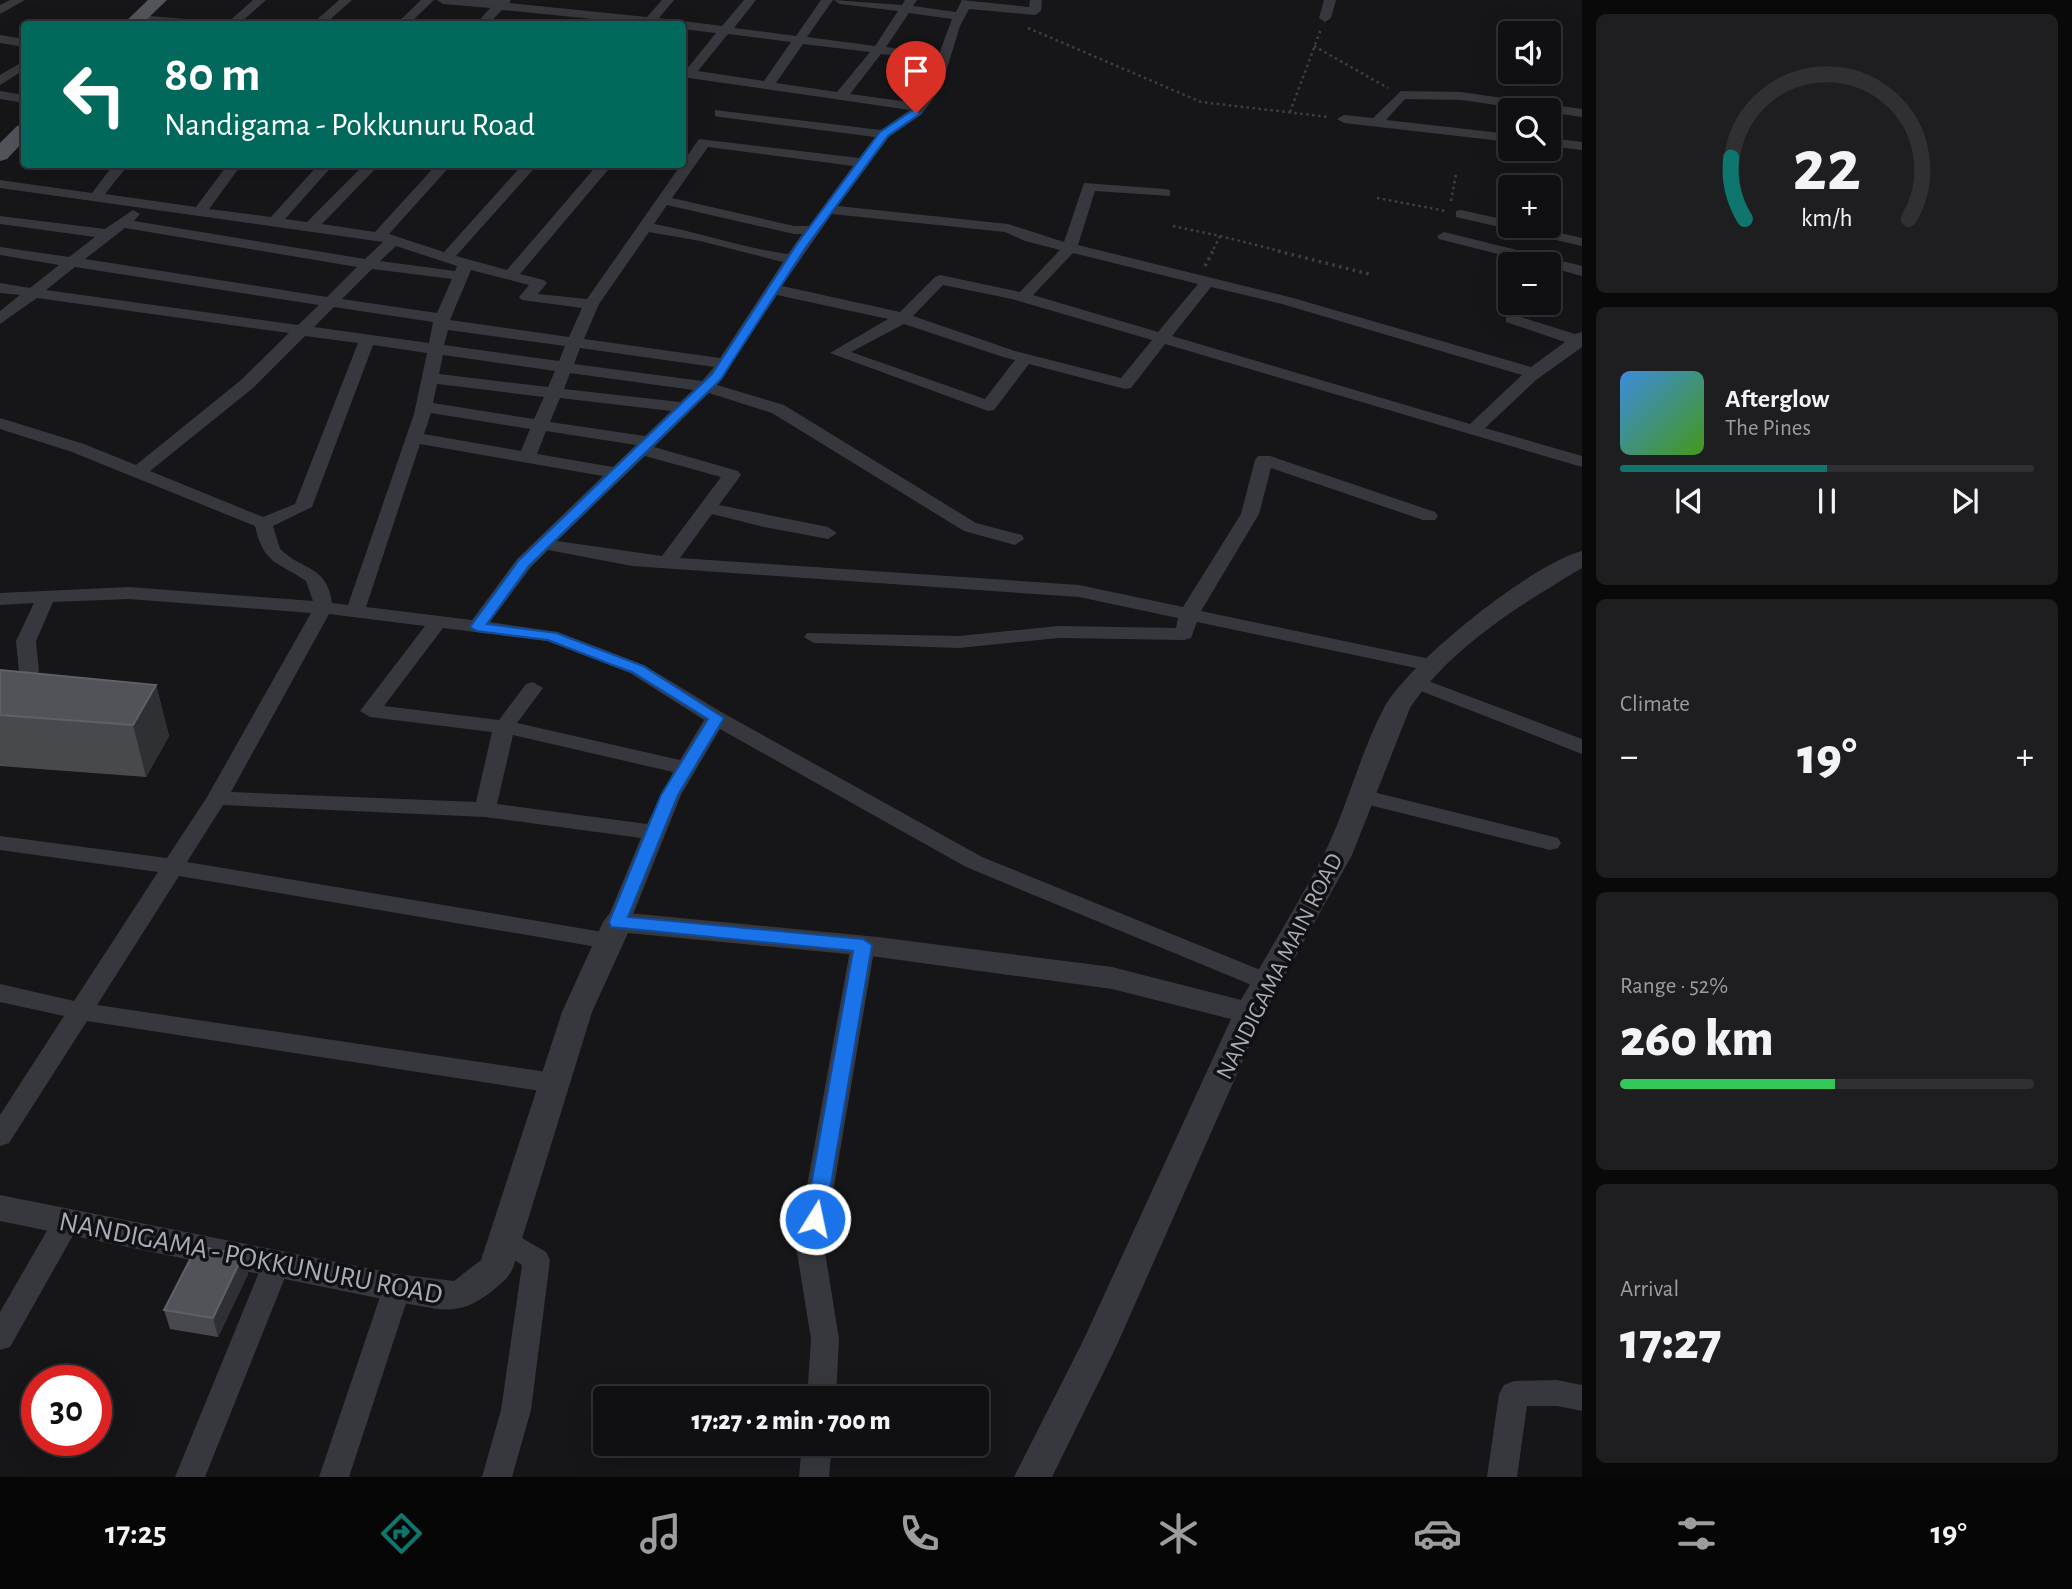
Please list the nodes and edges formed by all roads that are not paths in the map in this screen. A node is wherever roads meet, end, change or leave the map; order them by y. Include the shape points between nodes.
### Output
1 (19, 0) edge
2 (158, 0) edge
3 (260, 0) edge
4 (346, 0) edge
5 (428, 0) edge
6 (443, 0) edge
7 (588, 0) edge
8 (668, 0) edge
9 (751, 0) edge
10 (827, 0) edge
11 (841, 0) edge
12 (1036, 0) edge
13 (1330, 0) edge
14 (503, 2) edge
15 (908, 4) edge
16 (964, 7) edge
17 (0, 10) edge
18 (577, 13) junction
19 (1325, 18) road end
20 (136, 21) edge
21 (236, 21) edge
22 (322, 21) edge
23 (405, 21) edge
24 (485, 21) edge
25 (568, 21) edge
26 (635, 21) edge
27 (651, 21) edge
28 (686, 25) edge
29 (726, 30) junction
30 (0, 39) edge
31 (799, 40) junction
32 (21, 42) edge
33 (878, 50) junction
34 (944, 58) junction
35 (21, 67) edge
36 (686, 73) edge
37 (686, 74) edge
38 (0, 81) edge
39 (767, 86) junction
40 (0, 95) edge
41 (841, 96) junction
42 (21, 98) edge
43 (920, 108) junction
44 (720, 113) dead end
45 (1582, 113) edge
46 (1344, 118) road end
47 (1377, 122) junction
48 (21, 133) edge
49 (884, 134) junction
50 (1498, 137) edge
51 (1561, 143) edge
52 (1582, 146) edge
53 (0, 155) edge
54 (862, 163) junction
55 (686, 167) edge
56 (119, 168) edge
57 (232, 168) edge
58 (323, 168) edge
59 (369, 168) edge
60 (442, 168) edge
61 (527, 168) edge
62 (603, 168) edge
63 (686, 168) edge
64 (0, 184) edge
65 (1165, 193) dead end
66 (96, 197) junction
67 (663, 200) junction
68 (147, 203) junction
69 (828, 209) junction
70 (200, 211) junction
71 (1461, 214) dead end
72 (0, 220) edge
73 (275, 222) junction
74 (122, 223) junction
75 (1498, 223) edge
76 (310, 227) junction
77 (645, 227) junction
78 (813, 230) junction
79 (108, 234) junction
80 (1444, 236) dead end
81 (1561, 237) edge
82 (386, 239) junction
83 (1582, 242) edge
84 (1070, 248) junction
85 (0, 251) edge
86 (446, 258) junction
87 (793, 259) junction
88 (73, 261) junction
89 (368, 264) junction
90 (463, 270) junction
91 (1582, 271) edge
92 (511, 275) junction
93 (1203, 281) junction
94 (0, 288) edge
95 (773, 289) junction
96 (34, 292) junction
97 (1023, 297) junction
98 (330, 301) junction
99 (592, 304) junction
100 (903, 318) junction
101 (0, 319) edge
102 (1512, 319) dead end
103 (441, 321) junction
104 (301, 330) junction
105 (1163, 338) junction
106 (367, 340) junction
107 (1580, 340) edge
108 (575, 343) junction
109 (435, 351) junction
110 (1026, 358) junction
111 (725, 364) junction
112 (564, 368) junction
113 (1530, 376) junction
114 (429, 377) junction
115 (706, 387) junction
116 (554, 393) junction
117 (423, 407) junction
118 (684, 408) junction
119 (0, 423) edge
120 (540, 425) junction
121 (1473, 430) junction
122 (414, 438) junction
123 (645, 445) junction
124 (527, 457) junction
125 (1582, 462) edge
126 (138, 472) junction
127 (617, 473) junction
128 (707, 507) junction
129 (1429, 516) dead end
130 (263, 523) junction
131 (828, 533) dead end
132 (1015, 539) dead end
133 (543, 544) junction
134 (1582, 558) edge
135 (667, 562) junction
136 (46, 597) junction
137 (0, 599) edge
138 (323, 608) junction
139 (355, 611) junction
140 (1189, 614) junction
141 (438, 622) junction
142 (477, 627) junction
143 (814, 637) dead end
144 (1423, 673) junction
145 (533, 688) dead end
146 (0, 711) edge
147 (716, 718) junction
148 (504, 727) junction
149 (1582, 747) edge
150 (686, 768) junction
151 (1362, 796) junction
152 (217, 798) junction
153 (485, 810) junction
154 (654, 832) junction
155 (0, 843) edge
156 (1550, 843) dead end
157 (173, 867) junction
158 (613, 932) junction
159 (863, 945) junction
160 (1267, 982) junction
161 (0, 993) edge
162 (81, 1011) junction
163 (1250, 1013) junction
164 (554, 1083) junction
165 (0, 1136) edge
166 (0, 1208) edge
167 (66, 1223) junction
168 (505, 1239) junction
169 (276, 1265) junction
170 (397, 1288) junction
171 (0, 1338) edge
172 (822, 1386) edge
173 (1582, 1398) edge
174 (816, 1456) edge
175 (1042, 1475) edge
176 (190, 1477) edge
177 (334, 1477) edge
178 (497, 1477) edge
179 (814, 1477) edge
180 (1502, 1477) edge

1 - 17 street
2 - 20 main road
3 - 21 street
4 - 22 street
5 - 23 street
6 - 14 street
7 - 18 street
8 - 27 street
9 - 29 street
10 - 31 street
11 - 15 street
12 - 16 street via 1035,11
13 - 19 street
14 - 18 street
14 - 24 street
15 - 16 street
15 - 33 street
16 - 34 street
18 - 25 street
18 - 26 street
28 - 29 street
29 - 31 street
29 - 36 street
30 - 32 street
31 - 33 street
31 - 39 street
33 - 34 street
33 - 41 street
34 - 43 street via 935,88
35 - 38 street
37 - 39 street
39 - 41 street
40 - 42 street
41 - 43 street
43 - 49 street
44 - 49 street
45 - 47 street via 1461,96 1401,95
46 - 47 street
47 - 50 street
48 - 53 main road
49 - 54 street
51 - 52 street
54 - 55 street via 704,142
54 - 69 street
56 - 66 street
57 - 70 street
58 - 73 street
59 - 76 street
60 - 82 street
61 - 86 street
62 - 92 street
63 - 67 street
64 - 66 street
65 - 84 street via 1088,186
66 - 68 street
67 - 77 street
67 - 78 street via 794,230
68 - 70 street
68 - 74 street
69 - 78 street
69 - 84 street via 1008,228
70 - 73 street
71 - 75 street
72 - 79 street
73 - 76 street
74 - 79 street
74 - 89 street
76 - 82 street
77 - 87 street
77 - 99 street
78 - 87 street
79 - 88 street
80 - 91 street
81 - 83 street
82 - 86 street
82 - 89 street
84 - 93 street
84 - 97 street
85 - 88 street
86 - 90 street
87 - 95 street
88 - 96 street
88 - 98 street
89 - 90 street
89 - 98 street
90 - 92 street
90 - 103 street
92 - 99 street via 539,283 527,297
93 - 105 street
93 - 113 street via 1486,357 1533,373
94 - 96 street
95 - 100 street
95 - 111 street
96 - 101 street
96 - 104 street
97 - 100 street via 940,280
97 - 105 street
98 - 103 street
98 - 104 street
99 - 108 street
100 - 110 street
100 - 110 street via 838,353 988,406
102 - 107 street
103 - 108 street
103 - 109 street
104 - 106 street
104 - 126 street via 247,384
105 - 110 street via 1125,384
105 - 121 street
106 - 109 street
106 - 130 street via 303,507
107 - 113 street
108 - 111 street
108 - 112 street
109 - 112 street
109 - 114 street
111 - 115 street
112 - 115 street
112 - 116 street
113 - 121 street
114 - 116 street
114 - 117 street
115 - 118 street
115 - 132 street via 778,409 970,527
116 - 118 street
116 - 120 street
117 - 120 street
117 - 122 street
118 - 123 street
119 - 126 street
120 - 123 street
120 - 124 street
121 - 125 street
122 - 124 street
122 - 139 street
123 - 127 street
123 - 128 street via 732,475
124 - 127 street
126 - 130 street
127 - 133 street
128 - 131 street
128 - 135 street
129 - 140 street via 1264,460 1250,514
130 - 138 street via 275,555 307,571 322,588
133 - 135 street
133 - 142 street
134 - 144 street, NANDIGAMA MAIN ROAD via 1508,605
135 - 140 street via 1079,590
136 - 137 street
136 - 138 street via 129,593
136 - 146 street via 26,641 29,671
138 - 139 street
138 - 152 street
139 - 141 street
140 - 143 street via 1184,634 1059,632 959,642
140 - 144 street
141 - 142 street
141 - 148 street via 370,711
142 - 147 street via 551,636 625,664
144 - 149 street
144 - 151 street, NANDIGAMA MAIN ROAD via 1397,708
145 - 148 street
147 - 150 street
147 - 160 street via 974,862
148 - 150 street
148 - 153 street
150 - 154 street
151 - 156 street
151 - 160 street, NANDIGAMA MAIN ROAD via 1338,855
152 - 153 street
152 - 157 street
153 - 154 street
154 - 158 street
155 - 157 street
157 - 158 street
157 - 162 street
158 - 159 street
158 - 164 street, NANDIGAMA - POKKUNURU ROAD via 577,1013
159 - 163 street via 1112,978
159 - 172 street via 810,1246 825,1339
160 - 163 street, NANDIGAMA MAIN ROAD
161 - 162 street
162 - 164 street
162 - 165 street
163 - 175 street, NANDIGAMA MAIN ROAD
164 - 168 street, NANDIGAMA - POKKUNURU ROAD
166 - 167 street, NANDIGAMA - POKKUNURU ROAD
167 - 169 street, NANDIGAMA - POKKUNURU ROAD
167 - 171 street
168 - 170 street, NANDIGAMA - POKKUNURU ROAD via 496,1268 460,1296
168 - 178 street via 537,1260 516,1410
169 - 170 street, NANDIGAMA - POKKUNURU ROAD
169 - 176 street
170 - 177 street
173 - 180 street via 1557,1393 1514,1394
174 - 179 street

